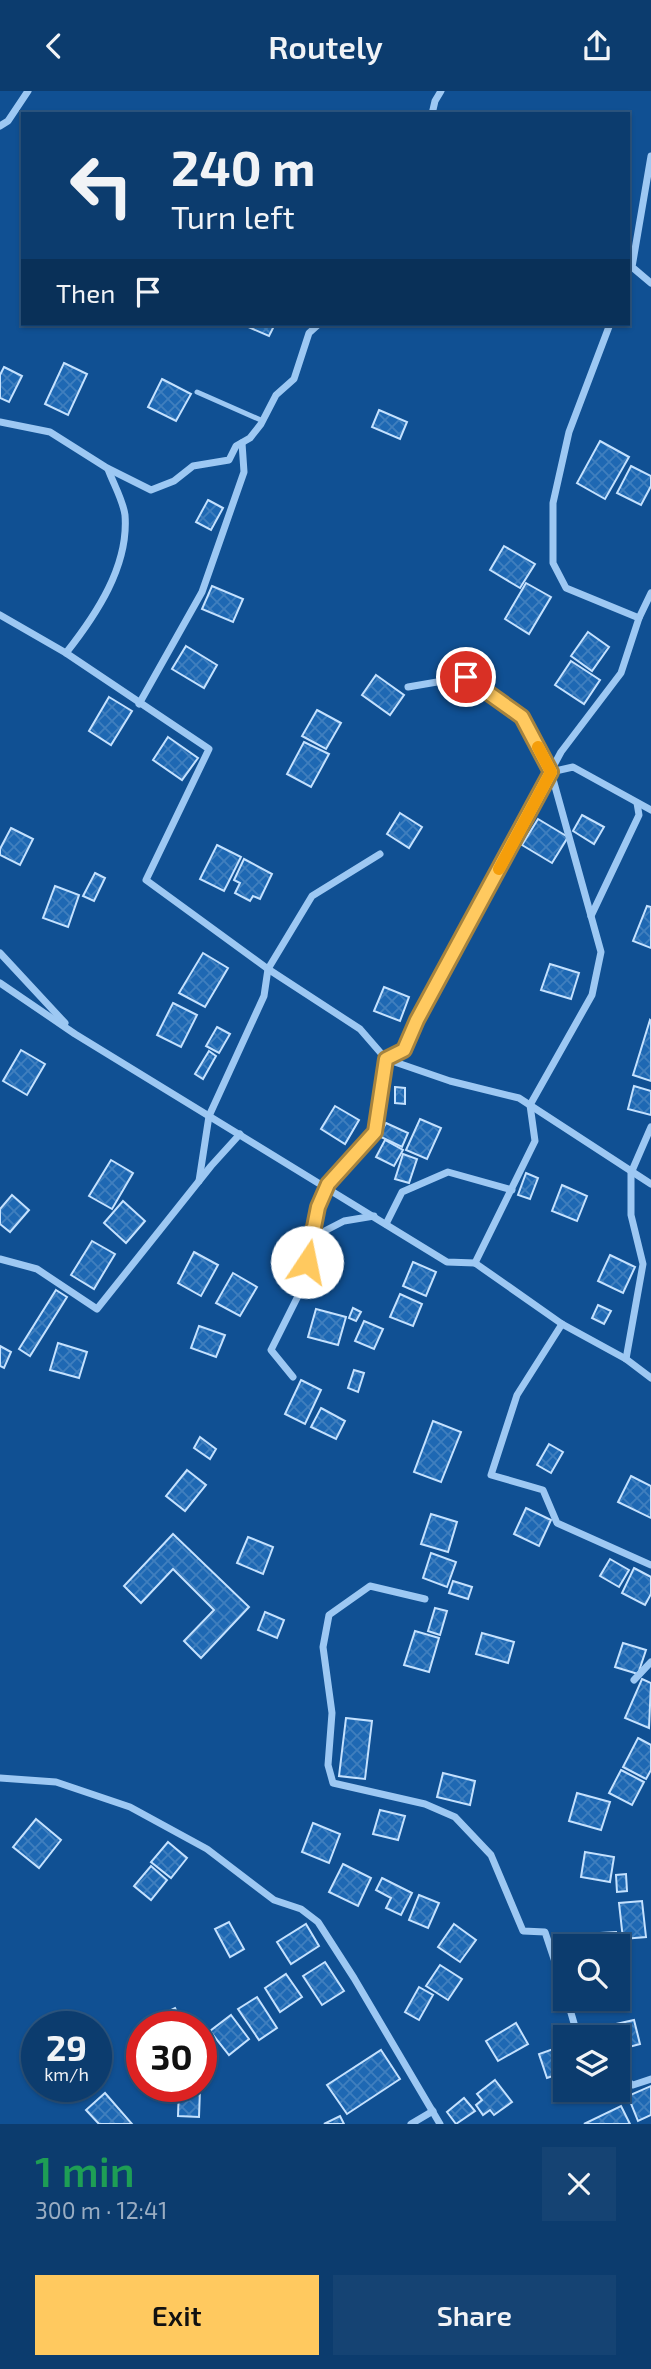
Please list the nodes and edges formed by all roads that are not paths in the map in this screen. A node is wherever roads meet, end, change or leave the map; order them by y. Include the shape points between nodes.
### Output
1 (28, 91) edge
2 (442, 91) edge
3 (432, 112) edge
4 (0, 126) edge
5 (651, 156) edge
6 (632, 267) junction
7 (630, 272) edge
8 (651, 283) edge
9 (317, 326) edge
10 (609, 326) edge
11 (197, 392) dead end
12 (263, 421) junction
13 (0, 422) edge
14 (242, 443) junction
15 (107, 468) junction
16 (651, 593) edge
17 (0, 615) edge
18 (639, 618) junction
19 (66, 653) junction
20 (408, 687) dead end
21 (139, 703) junction
22 (551, 772) junction
23 (636, 803) junction
24 (651, 810) edge
25 (380, 854) dead end
26 (591, 916) junction
27 (0, 953) edge
28 (268, 969) junction
29 (0, 983) edge
30 (75, 1034) junction
31 (386, 1059) junction
32 (530, 1105) junction
33 (209, 1116) junction
34 (651, 1127) edge
35 (240, 1134) junction
36 (631, 1173) junction
37 (199, 1181) junction
38 (651, 1184) edge
39 (327, 1188) junction
40 (512, 1190) junction
41 (374, 1216) junction
42 (386, 1224) junction
43 (313, 1237) junction
44 (2, 1260) edge
45 (475, 1263) junction
46 (0, 1272) edge
47 (562, 1324) junction
48 (626, 1359) junction
49 (293, 1377) dead end
50 (651, 1378) edge
51 (651, 1565) edge
52 (425, 1599) dead end
53 (651, 1662) edge
54 (634, 1680) dead end
55 (0, 1778) edge
56 (553, 1956) edge
57 (651, 2079) edge
58 (630, 2083) edge
59 (433, 2111) junction
60 (411, 2124) edge
61 (440, 2124) edge

1 - 4 street
2 - 3 street
5 - 6 street
6 - 7 street
6 - 8 street
9 - 12 street via 309,333 294,379 276,395
10 - 18 street via 569,432 553,503 553,563 566,588
11 - 12 lane
12 - 14 street
13 - 15 street via 50,432
14 - 15 street via 229,460 193,466 174,481 151,490
14 - 21 street via 244,472 202,592
15 - 19 street via 125,514 122,553 90,622
16 - 18 street
17 - 19 street
18 - 22 street via 621,673
19 - 21 street
20 - 22 street via 466,677 522,717
21 - 28 street via 209,749 146,880
22 - 23 street via 573,767
22 - 26 street
22 - 31 street via 404,1050
23 - 24 street
23 - 26 street via 639,815
25 - 28 street via 312,896
26 - 32 street via 601,953 592,995
27 - 30 street
28 - 31 street via 360,1029
28 - 33 street via 264,996
29 - 30 street
30 - 33 street
31 - 32 street
31 - 39 street via 375,1132
32 - 36 street
32 - 40 street via 536,1141
33 - 35 street
33 - 37 street
34 - 36 street
35 - 37 street
35 - 39 street
36 - 38 street
36 - 48 street via 631,1215 643,1264
37 - 44 street via 97,1309 37,1269
39 - 41 street
39 - 43 street
40 - 42 street via 448,1172 402,1192
40 - 45 street
41 - 42 street
41 - 43 street via 344,1221
42 - 45 street via 447,1262
43 - 49 street via 302,1288 271,1350
44 - 46 street
45 - 47 street
47 - 48 street
47 - 51 street via 517,1395 491,1475 543,1490 557,1523
48 - 50 street
52 - 56 street via 370,1585 329,1615 323,1647 332,1713 328,1765 333,1783 425,1804 455,1817 491,1855 523,1931 545,1932
53 - 54 street
55 - 59 street via 56,1782 130,1807 207,1849 274,1900 301,1909 318,1922
57 - 58 street
59 - 60 street
59 - 61 street

